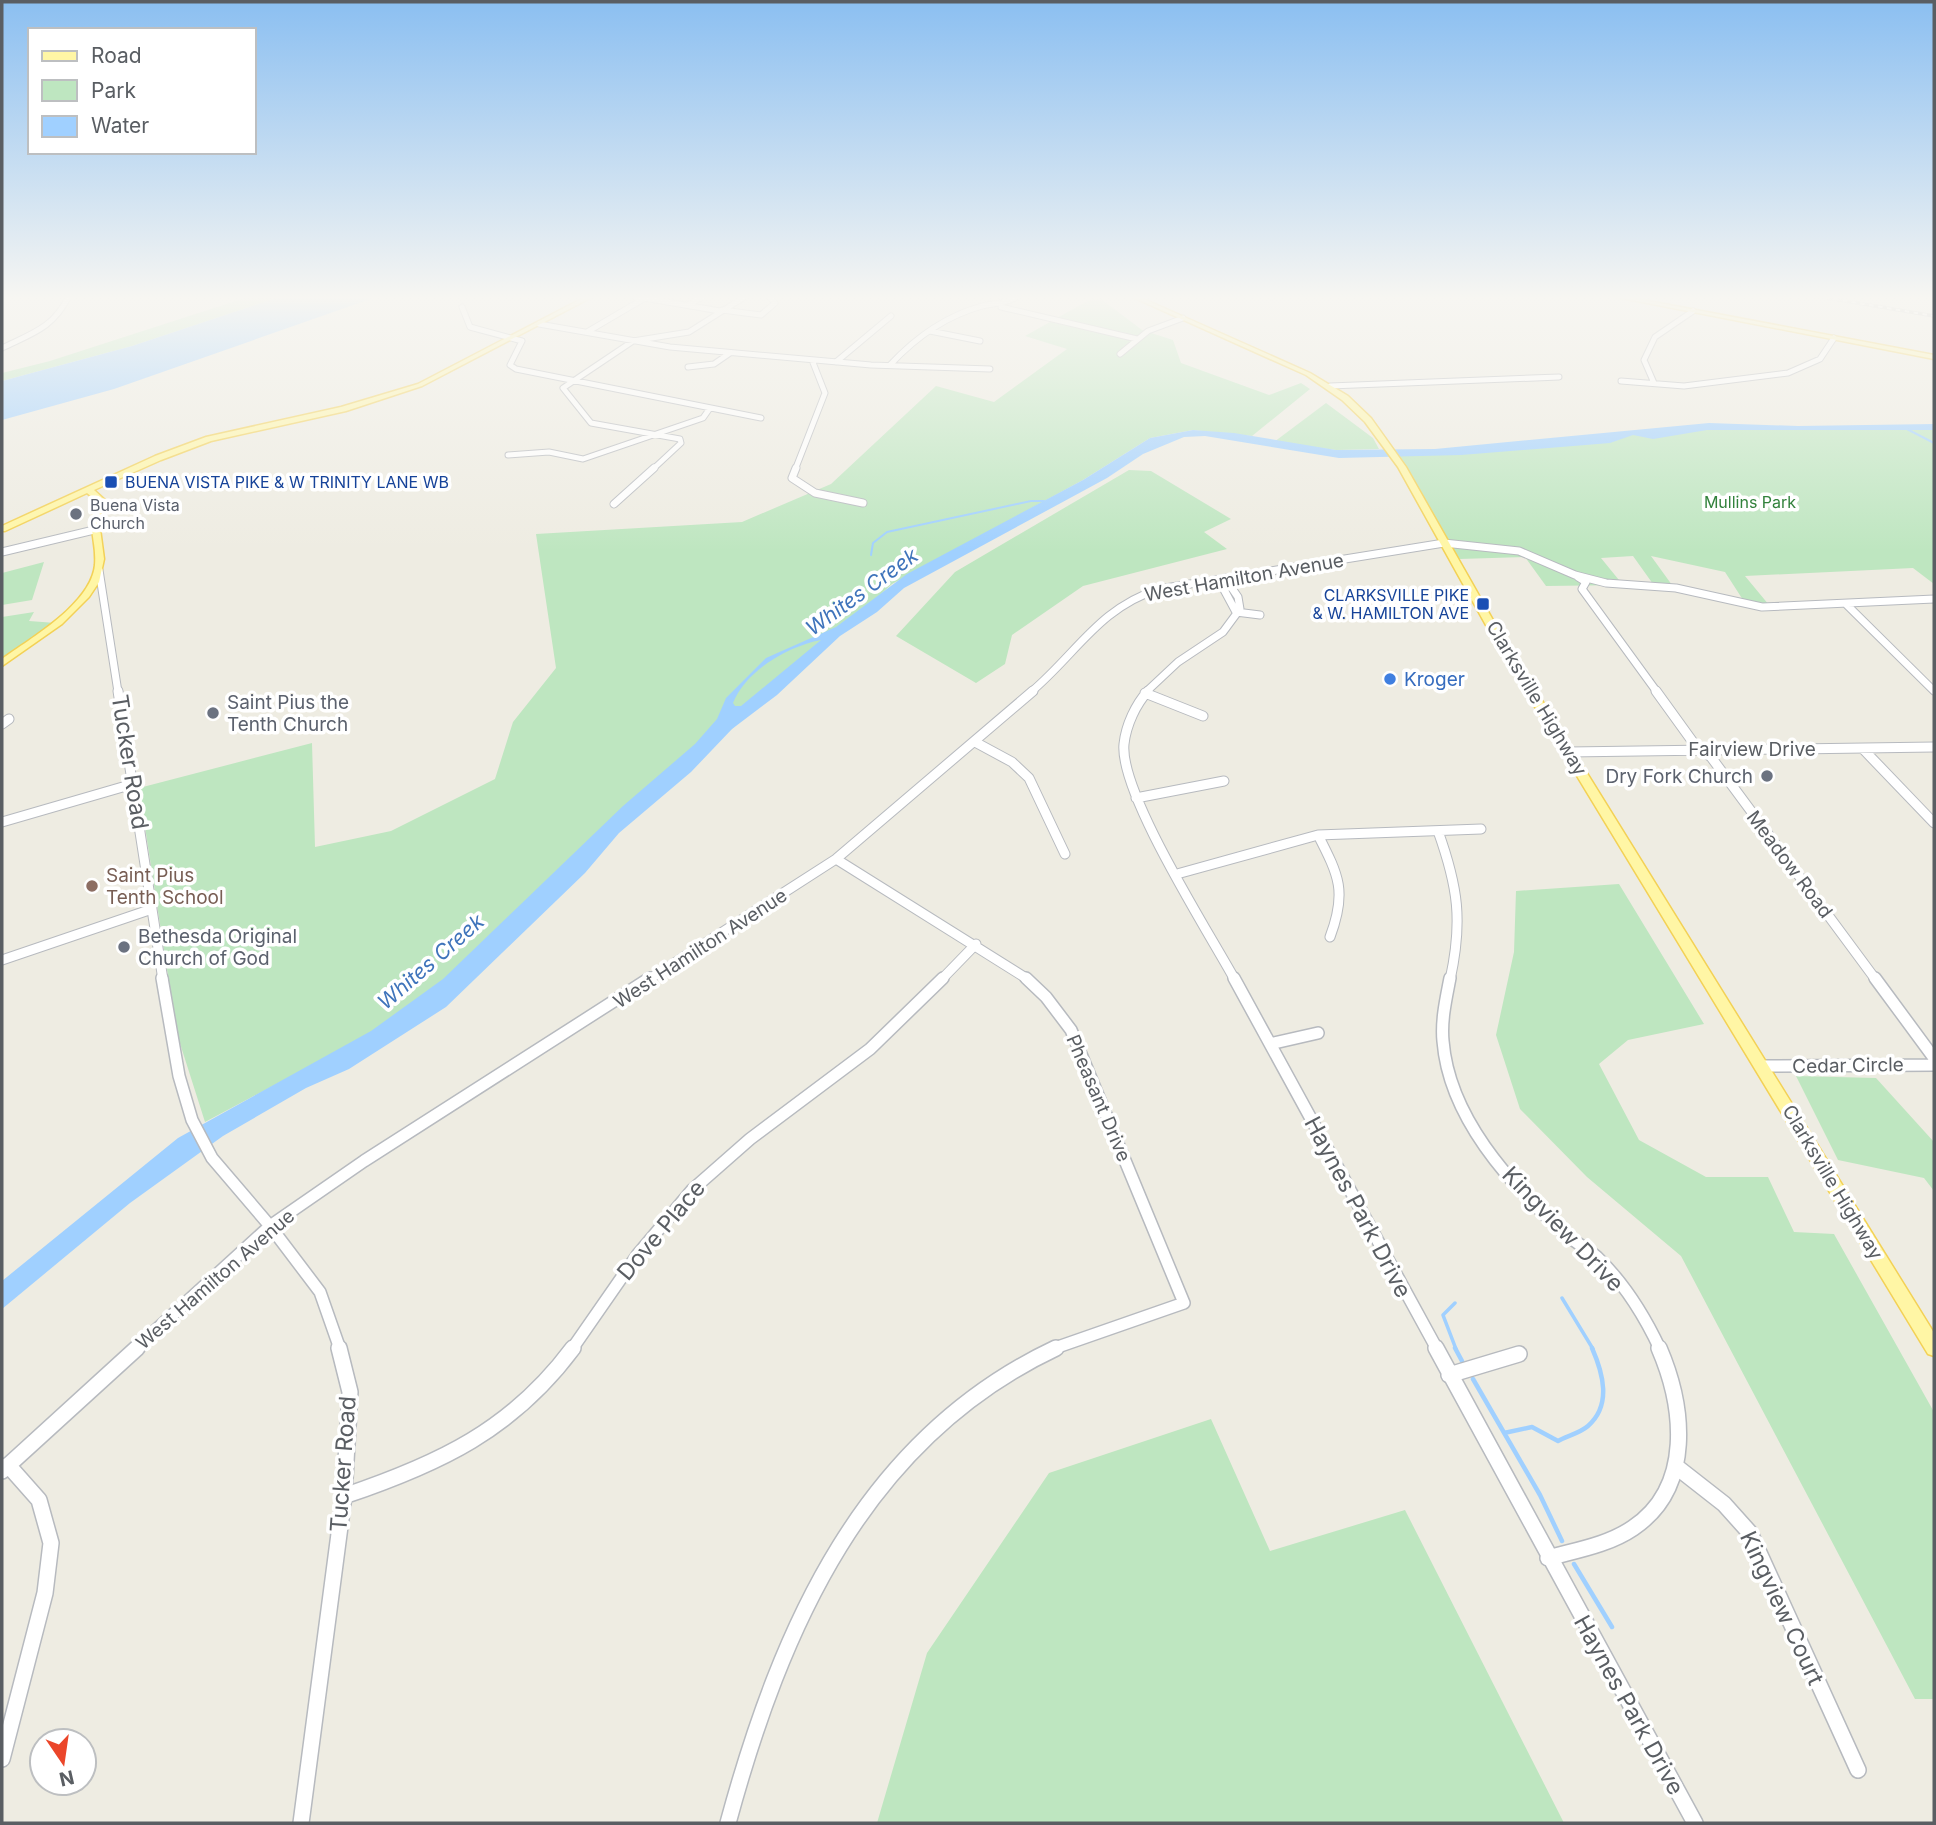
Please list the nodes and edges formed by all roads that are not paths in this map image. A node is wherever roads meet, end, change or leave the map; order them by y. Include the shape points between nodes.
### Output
1 (423, 381) edge
2 (571, 381) edge
3 (579, 381) edge
4 (820, 381) edge
5 (1320, 381) edge
6 (1453, 381) edge
7 (1624, 381) edge
8 (1728, 381) edge
9 (1654, 383) joint
10 (1330, 386) junction
11 (710, 408) junction
12 (761, 418) dead end
13 (651, 436) junction
14 (508, 455) dead end
15 (87, 489) junction
16 (863, 503) dead end
17 (614, 504) dead end
18 (2, 529) edge
19 (94, 530) junction
20 (1444, 543) junction
21 (2, 552) edge
22 (99, 570) junction
23 (1575, 575) junction
24 (1221, 579) junction
25 (1934, 599) edge
26 (1846, 604) junction
27 (1236, 612) junction
28 (1260, 615) dead end
29 (2, 663) edge
30 (1934, 691) edge
31 (1145, 693) junction
32 (1203, 716) dead end
33 (975, 742) junction
34 (1934, 747) edge
35 (1863, 749) junction
36 (1700, 750) junction
37 (1569, 752) junction
38 (1224, 781) dead end
39 (133, 784) junction
40 (1136, 798) junction
41 (2, 822) edge
42 (1934, 823) edge
43 (1481, 829) dead end
44 (1438, 831) junction
45 (1318, 835) junction
46 (1065, 853) dead end
47 (836, 859) junction
48 (1177, 874) junction
49 (152, 909) junction
50 (1331, 937) dead end
51 (975, 944) junction
52 (2, 960) edge
53 (1318, 1033) dead end
54 (1270, 1044) junction
55 (1934, 1058) edge
56 (1934, 1065) edge
57 (1762, 1066) junction
58 (270, 1226) junction
59 (1934, 1348) edge
60 (1519, 1354) dead end
61 (1449, 1375) junction
62 (5, 1468) edge
63 (1678, 1468) junction
64 (344, 1496) junction
65 (1549, 1559) junction
66 (2, 1759) edge
67 (1858, 1770) dead end
68 (301, 1823) edge
69 (728, 1823) edge
70 (1695, 1823) edge

1 - 15 main road via 397,394 209,439
2 - 13 street via 564,392 586,421
3 - 11 street
4 - 16 street via 825,393 792,478 798,487 813,493
5 - 10 main road, Clarksville Highway
6 - 10 street
7 - 9 street
8 - 9 street via 1693,386
10 - 20 main road, Clarksville Highway via 1356,408 1402,467
11 - 12 street
11 - 13 street via 703,418
13 - 14 street via 583,459 549,452
13 - 17 street via 680,439 681,443
15 - 18 main road
15 - 19 main road via 101,500
19 - 21 street
19 - 22 main road
20 - 23 street, West Hamilton Avenue via 1519,551
20 - 24 street, West Hamilton Avenue
20 - 37 main road, Clarksville Highway
22 - 29 main road via 71,609
22 - 39 street, Tucker Road
23 - 26 street, West Hamilton Avenue via 1629,587 1676,588 1762,607
23 - 36 street, Meadow Road via 1586,582 1582,589
24 - 27 street via 1232,593
24 - 33 street, West Hamilton Avenue via 1159,589 1111,611 1055,672
25 - 26 street, West Hamilton Avenue
26 - 30 street
27 - 28 street
27 - 31 street, Haynes Park Drive via 1230,625 1172,665
31 - 32 street
31 - 40 street, Haynes Park Drive via 1125,729 1122,752
33 - 46 street via 1012,762 1029,778
33 - 47 street, West Hamilton Avenue
34 - 35 street, Fairview Drive
35 - 36 street, Fairview Drive
35 - 42 street
36 - 37 street, Fairview Drive
36 - 55 street, Meadow Road via 1711,757
37 - 57 main road, Clarksville Highway
38 - 40 street
39 - 41 street
39 - 49 street, Tucker Road
40 - 48 street, Haynes Park Drive
43 - 44 street
44 - 45 street
44 - 63 street, Kingview Drive via 1451,868 1460,920 1441,1025 1452,1086 1500,1165 1564,1233 1601,1262 1637,1307 1662,1350 1677,1394
45 - 48 street
45 - 50 street via 1342,890
47 - 51 street, Pheasant Drive
47 - 58 street, West Hamilton Avenue
48 - 54 street, Haynes Park Drive
49 - 52 street
49 - 58 street, Tucker Road via 179,1076 192,1120 212,1158
51 - 64 street, Dove Place via 877,1042 740,1144 691,1191 621,1274 557,1370 517,1411 452,1456
51 - 69 street, Pheasant Drive via 1028,979 1071,1030 1184,1303 1053,1349 1006,1376 937,1429 882,1487 824,1570 785,1645
53 - 54 street
54 - 61 street, Haynes Park Drive
56 - 57 street, Cedar Circle
57 - 59 main road, Clarksville Highway
58 - 62 street, West Hamilton Avenue
58 - 64 street, Tucker Road via 320,1292 340,1347 350,1392
60 - 61 street
61 - 65 street, Haynes Park Drive
62 - 66 street via 39,1500 51,1543 46,1594
63 - 65 street, Kingview Drive via 1661,1499 1635,1525 1620,1535
63 - 67 street, Kingview Court via 1724,1504 1750,1533
64 - 68 street, Tucker Road
65 - 70 street, Haynes Park Drive

